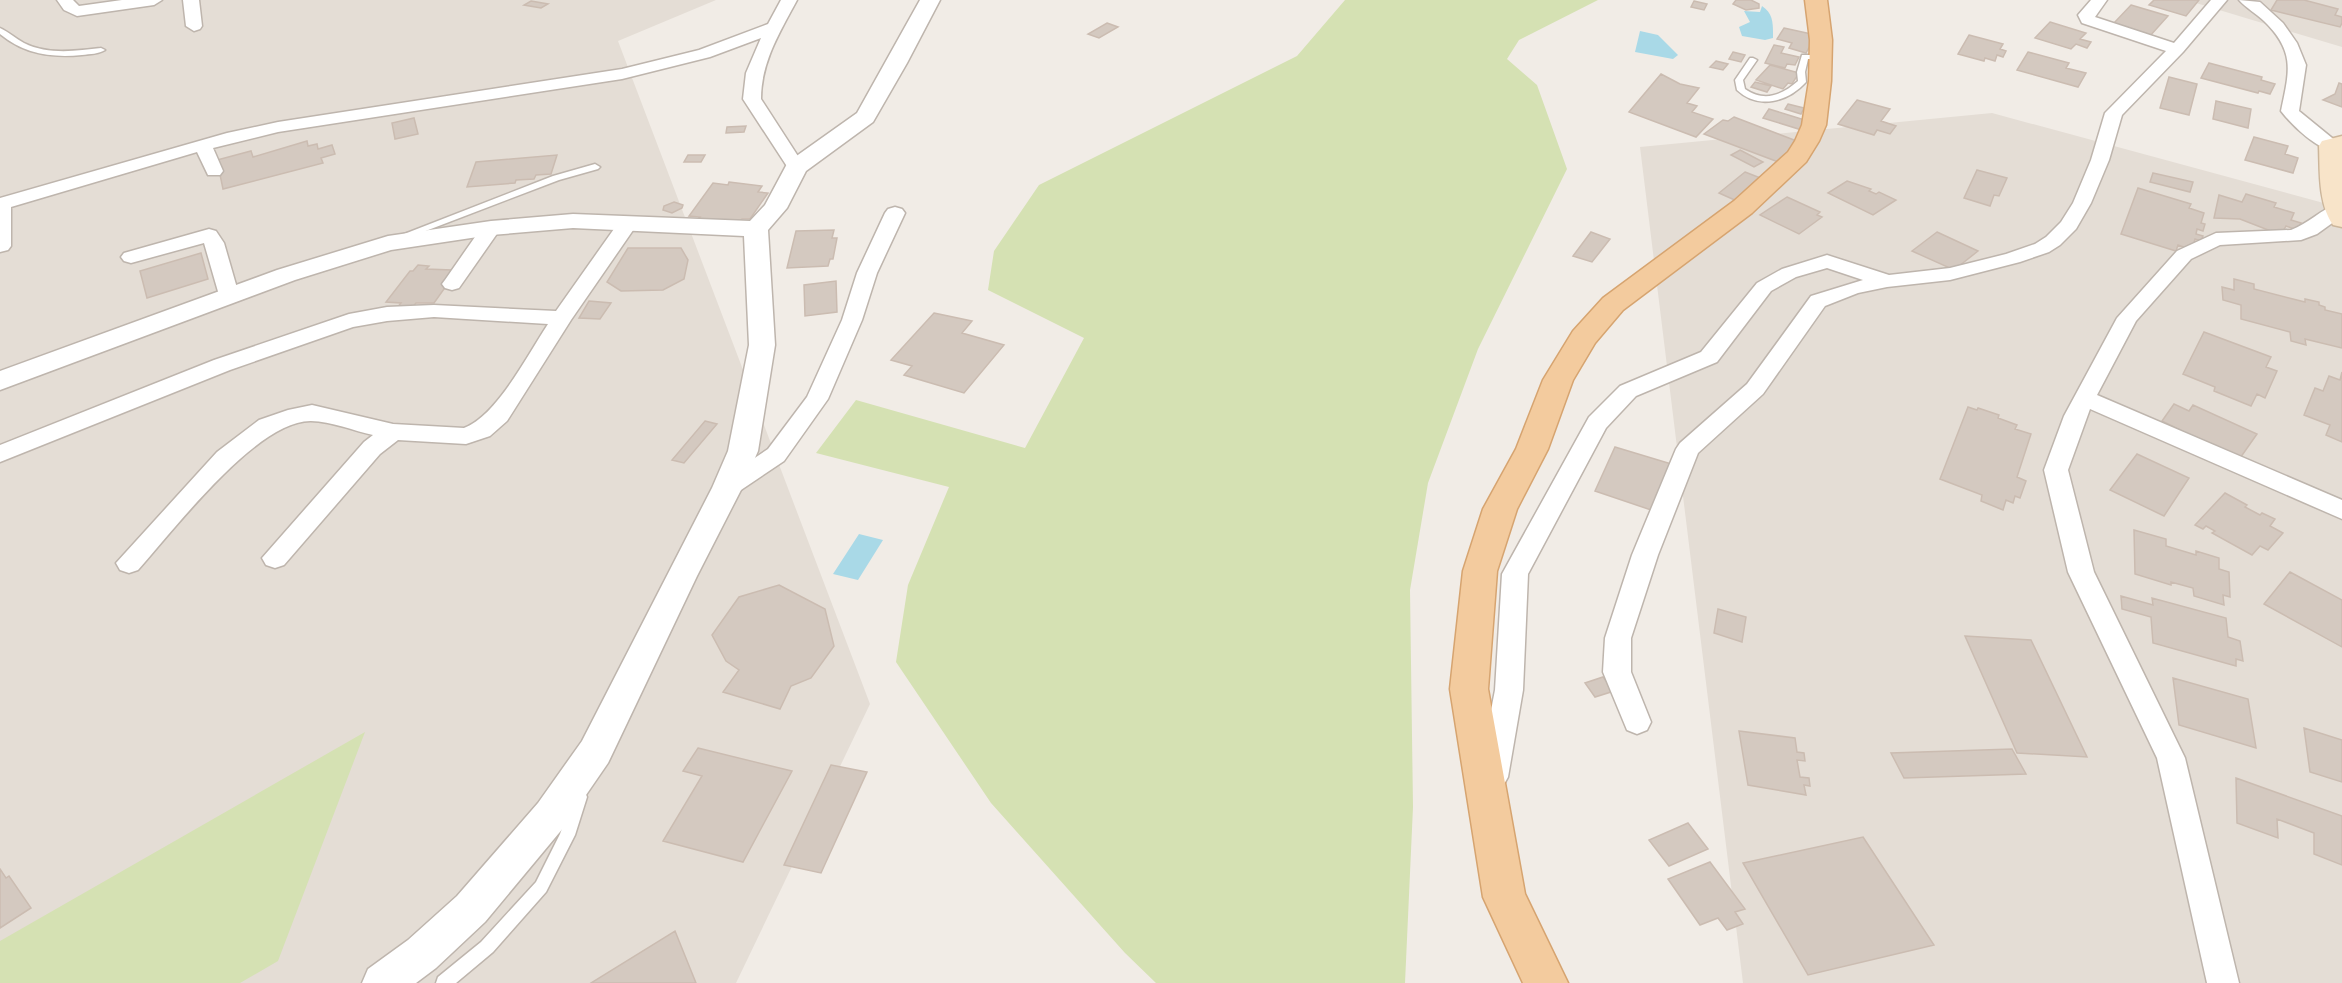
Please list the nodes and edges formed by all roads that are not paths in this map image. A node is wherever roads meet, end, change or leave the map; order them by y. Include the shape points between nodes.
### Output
1 (65, 0) edge
2 (154, 0) edge
3 (190, 0) edge
4 (789, 0) edge
5 (930, 0) edge
6 (1816, 0) edge
7 (2099, 0) edge
8 (2219, 0) edge
9 (2247, 0) edge
10 (194, 26) dead end
11 (775, 27) junction
12 (0, 30) edge
13 (2177, 49) junction
14 (101, 50) dead end
15 (1819, 57) junction
16 (1753, 60) dead end
17 (2336, 144) edge
18 (203, 145) junction
19 (596, 167) dead end
20 (796, 167) junction
21 (214, 171) dead end
22 (1, 204) edge
23 (2339, 208) edge
24 (895, 213) dead end
25 (628, 223) junction
26 (491, 228) junction
27 (756, 229) junction
28 (388, 243) junction
29 (1, 246) edge
30 (131, 257) dead end
31 (1888, 281) junction
32 (452, 284) dead end
33 (229, 296) junction
34 (562, 318) junction
35 (0, 381) edge
36 (2084, 398) junction
37 (393, 432) junction
38 (0, 454) edge
39 (727, 488) junction
40 (2342, 510) edge
41 (275, 558) dead end
42 (129, 563) dead end
43 (1637, 722) dead end
44 (595, 752) junction
45 (1488, 806) junction
46 (382, 983) edge
47 (444, 983) edge
48 (1546, 983) edge
49 (2223, 983) edge

1 - 2 street via 77,10
3 - 10 street
4 - 11 street
5 - 20 street via 865,117
6 - 15 main road
7 - 13 street via 2086,15 2088,20
8 - 13 street
9 - 17 street via 2288,41 2298,62 2290,111 2296,119
11 - 18 street via 704,54 622,74 278,127
11 - 20 street via 760,57 751,87 752,99
12 - 14 lane via 26,49 68,54
13 - 31 street via 2114,113 2082,202 2069,225 2053,241 2013,258 1950,274
15 - 16 lane via 1805,57 1802,82 1790,94 1762,101 1741,90 1739,80
15 - 45 main road via 1814,125 1797,157 1743,207 1614,304 1583,338 1558,380 1532,448 1500,509 1480,571 1468,689
17 - 23 main road
18 - 21 street
18 - 22 street
19 - 28 lane via 556,178
20 - 27 street via 775,208
22 - 29 street
23 - 36 street via 2310,230 2294,236 2216,239 2184,255 2127,318
24 - 39 street via 817,399 776,455
25 - 26 street via 573,221
25 - 27 street
25 - 34 street
26 - 28 street
26 - 32 street
27 - 39 street via 762,345 743,451
28 - 33 street
30 - 33 street via 209,235
31 - 43 street via 1818,301 1755,389 1688,449 1645,555 1618,638 1617,672
31 - 45 street via 1827,261 1789,273 1764,287 1709,357 1628,391 1597,423 1515,574 1509,690
33 - 35 street
34 - 37 street via 499,416 482,430 466,436
34 - 38 street via 434,311 349,321 222,365
36 - 40 street
36 - 49 street via 2056,470 2061,496 2081,572 2171,758
37 - 41 street via 372,448
37 - 42 street via 312,413 267,426 225,458
39 - 44 street
44 - 46 street via 551,814 471,909 422,954
44 - 47 lane via 567,835 541,887 487,947
45 - 48 main road via 1504,897

